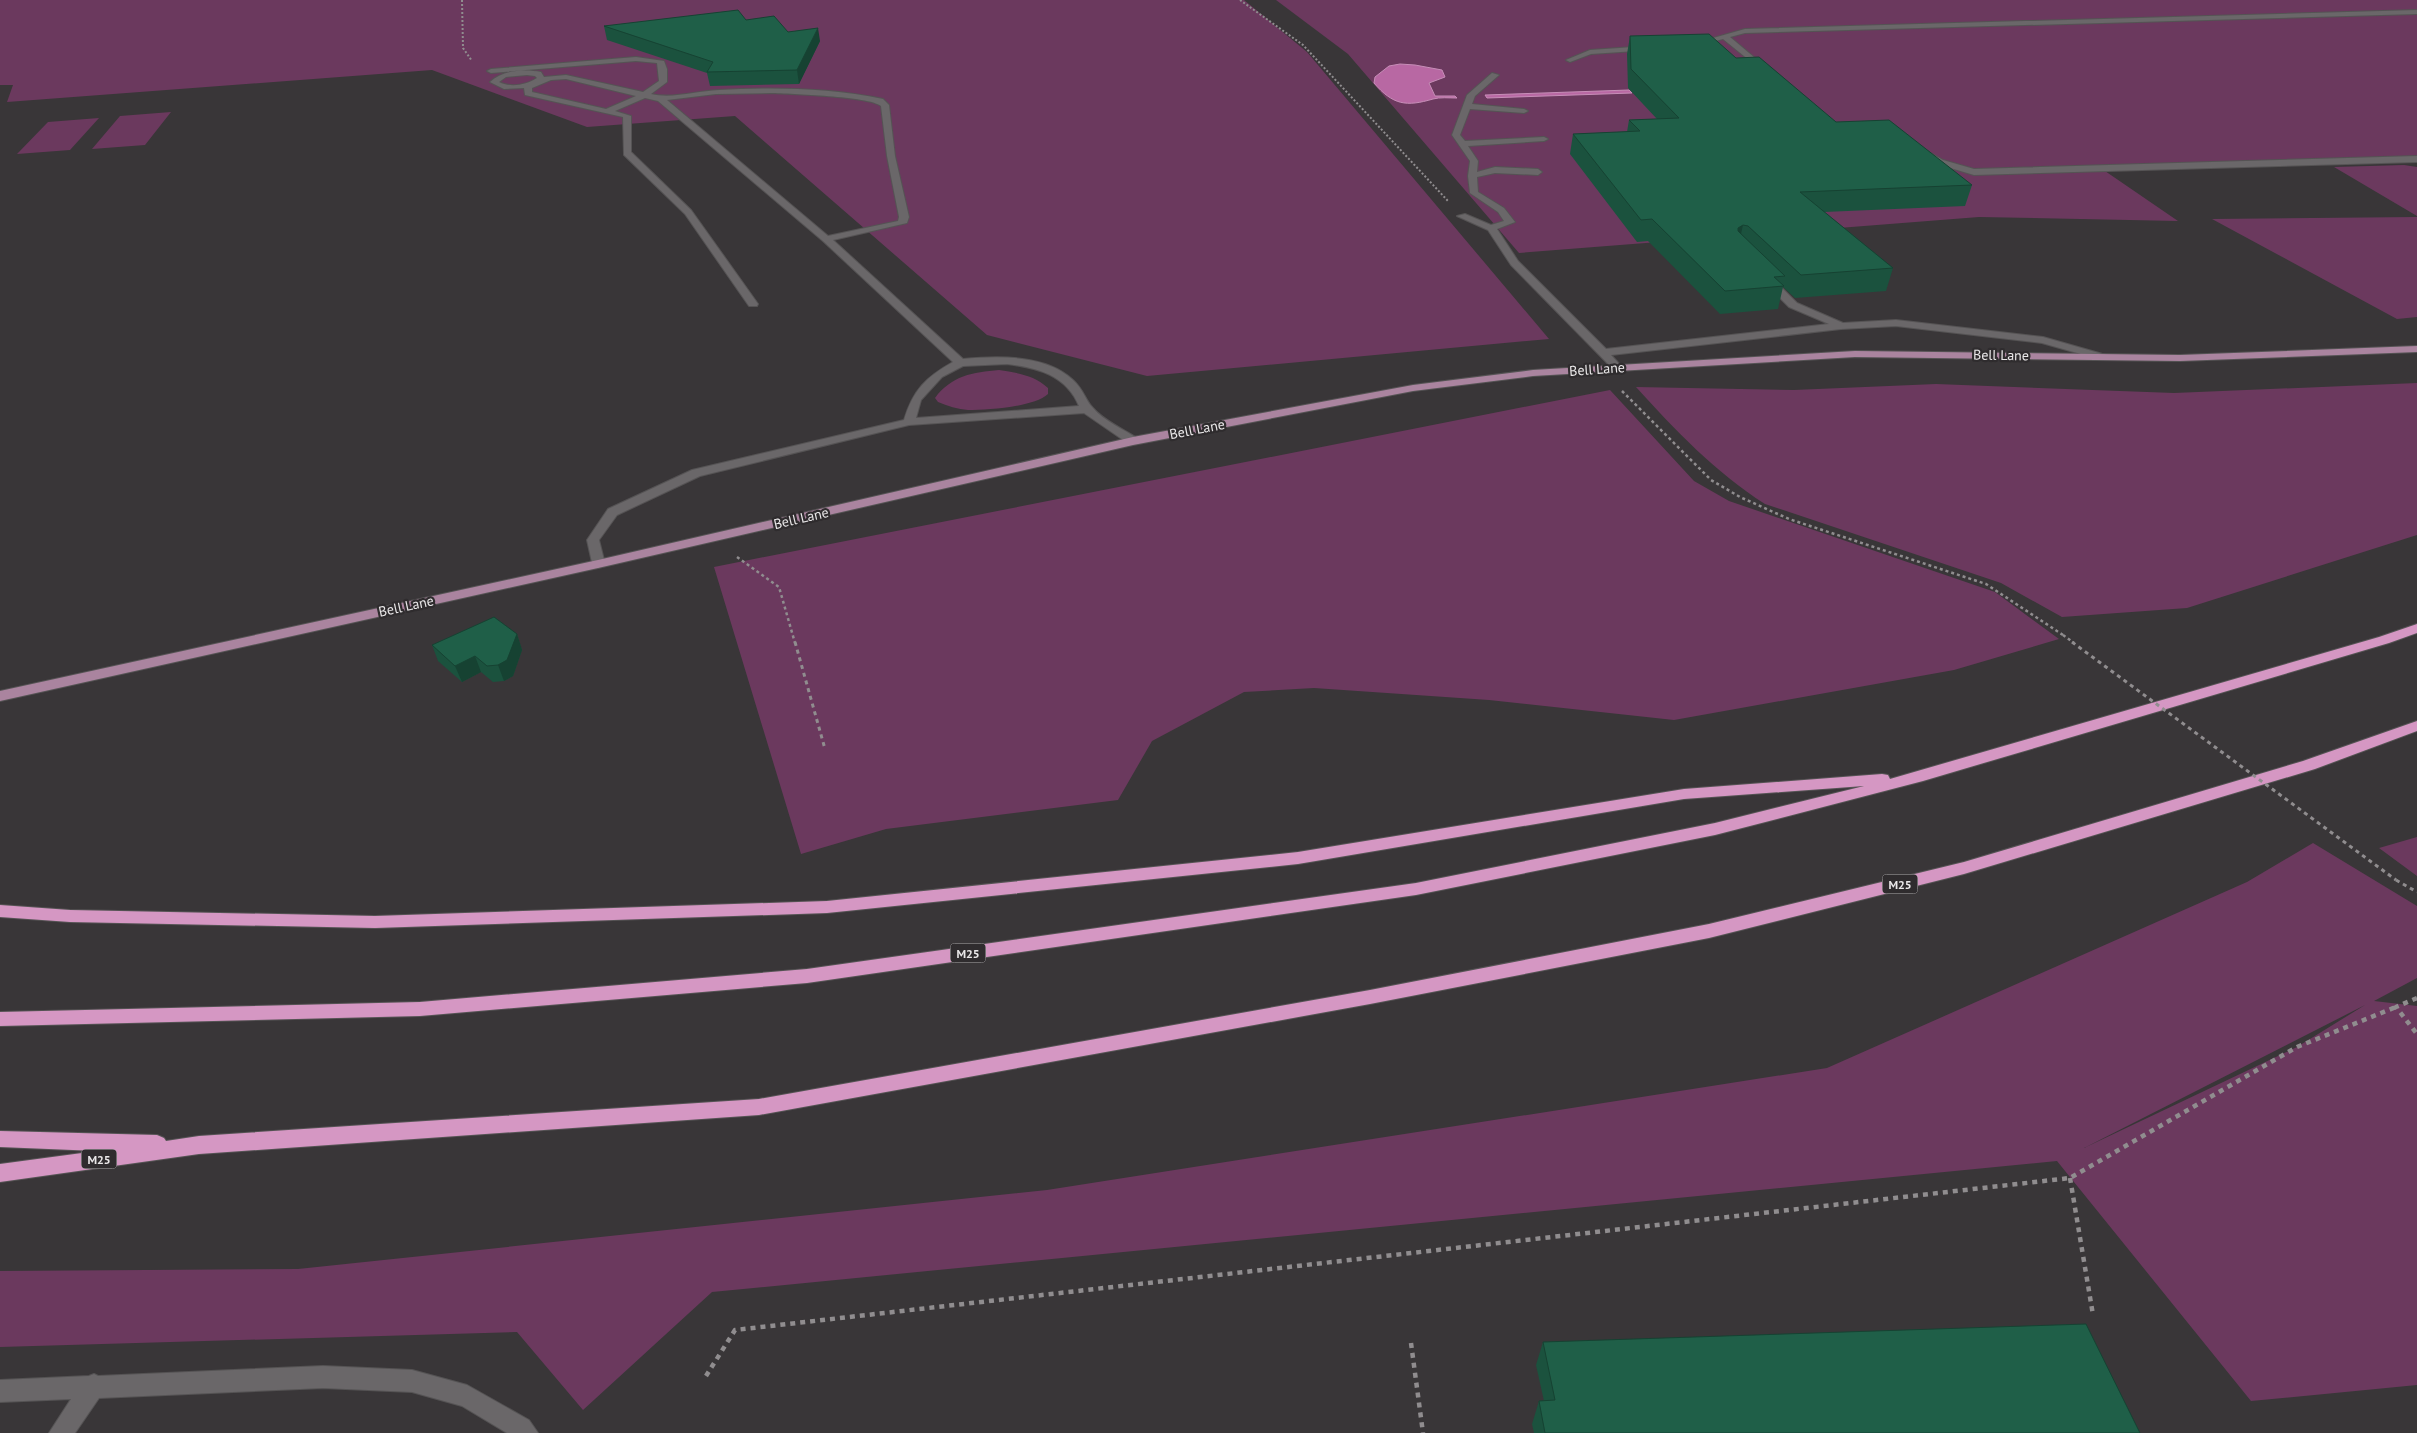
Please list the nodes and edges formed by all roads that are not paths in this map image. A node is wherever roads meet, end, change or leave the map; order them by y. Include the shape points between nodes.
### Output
1 (2417, 12) edge
2 (1725, 37) junction
3 (1691, 45) edge
4 (1654, 47) edge
5 (1570, 60) dead end
6 (491, 71) road end
7 (1495, 75) dead end
8 (1776, 80) edge
9 (533, 83) junction
10 (646, 94) junction
11 (661, 99) junction
12 (1467, 106) junction
13 (1524, 111) dead end
14 (606, 112) junction
15 (1544, 139) dead end
16 (1463, 144) junction
17 (1914, 148) edge
18 (2417, 159) edge
19 (1538, 172) dead end
20 (1472, 176) junction
21 (1462, 216) road end
22 (1491, 228) junction
23 (826, 239) junction
24 (1759, 272) edge
25 (753, 304) dead end
26 (1840, 326) junction
27 (2417, 349) edge
28 (1602, 353) junction
29 (2102, 357) junction
30 (960, 363) junction
31 (1617, 367) junction
32 (1087, 409) junction
33 (909, 422) junction
34 (1133, 441) junction
35 (598, 564) junction
36 (2417, 628) edge
37 (0, 696) edge
38 (2417, 726) edge
39 (1923, 776) junction
40 (0, 911) edge
41 (0, 1019) edge
42 (0, 1139) edge
43 (199, 1145) junction
44 (0, 1173) edge
45 (94, 1385) junction
46 (0, 1391) edge
47 (61, 1433) edge
48 (526, 1433) edge

1 - 2 street via 1746,31
2 - 3 street
2 - 8 street
4 - 5 street via 1590,52
6 - 10 street via 636,59 660,61 663,82
7 - 12 street via 1471,95
9 - 9 street via 512,87 499,86 494,82 504,75 527,72 541,76
9 - 10 street via 566,77
9 - 14 street via 528,94
10 - 11 street
10 - 14 street
11 - 23 street
11 - 23 street via 689,94 775,91 829,94 885,104 891,156 904,217 902,223
12 - 13 street
12 - 16 street via 1456,135
14 - 25 street via 626,116 627,154 688,212
15 - 16 street
16 - 20 street via 1474,161
17 - 18 street via 1940,162 1974,172
19 - 20 street via 1495,170
20 - 22 street via 1474,193 1501,210 1510,222
21 - 22 street
22 - 28 street via 1514,263
23 - 30 street
24 - 26 street via 1793,305
26 - 28 street
26 - 29 street via 1896,323 1966,330 2043,340
27 - 29 main road, Bell Lane via 2180,358
28 - 31 street
29 - 31 main road, Bell Lane via 1855,354
30 - 32 street via 1001,361 1046,369 1062,376 1078,391
30 - 33 street via 938,375 916,399
31 - 34 main road, Bell Lane via 1533,373 1413,388
32 - 33 street
32 - 34 street
33 - 35 street via 696,474 637,500 612,512 593,540
34 - 35 main road, Bell Lane
35 - 37 main road, Bell Lane
36 - 39 highway, M25
38 - 43 highway, M25 via 2309,765 1964,868 1710,931 1370,997 759,1107
39 - 40 highway, M25 via 1684,794 1298,858 827,907 375,922 70,916
39 - 41 highway, M25 via 1715,829 1416,889 807,976 420,1009
42 - 43 highway, M25
43 - 44 highway, M25
45 - 46 street
45 - 47 street
45 - 48 street via 323,1377 412,1381 467,1396

